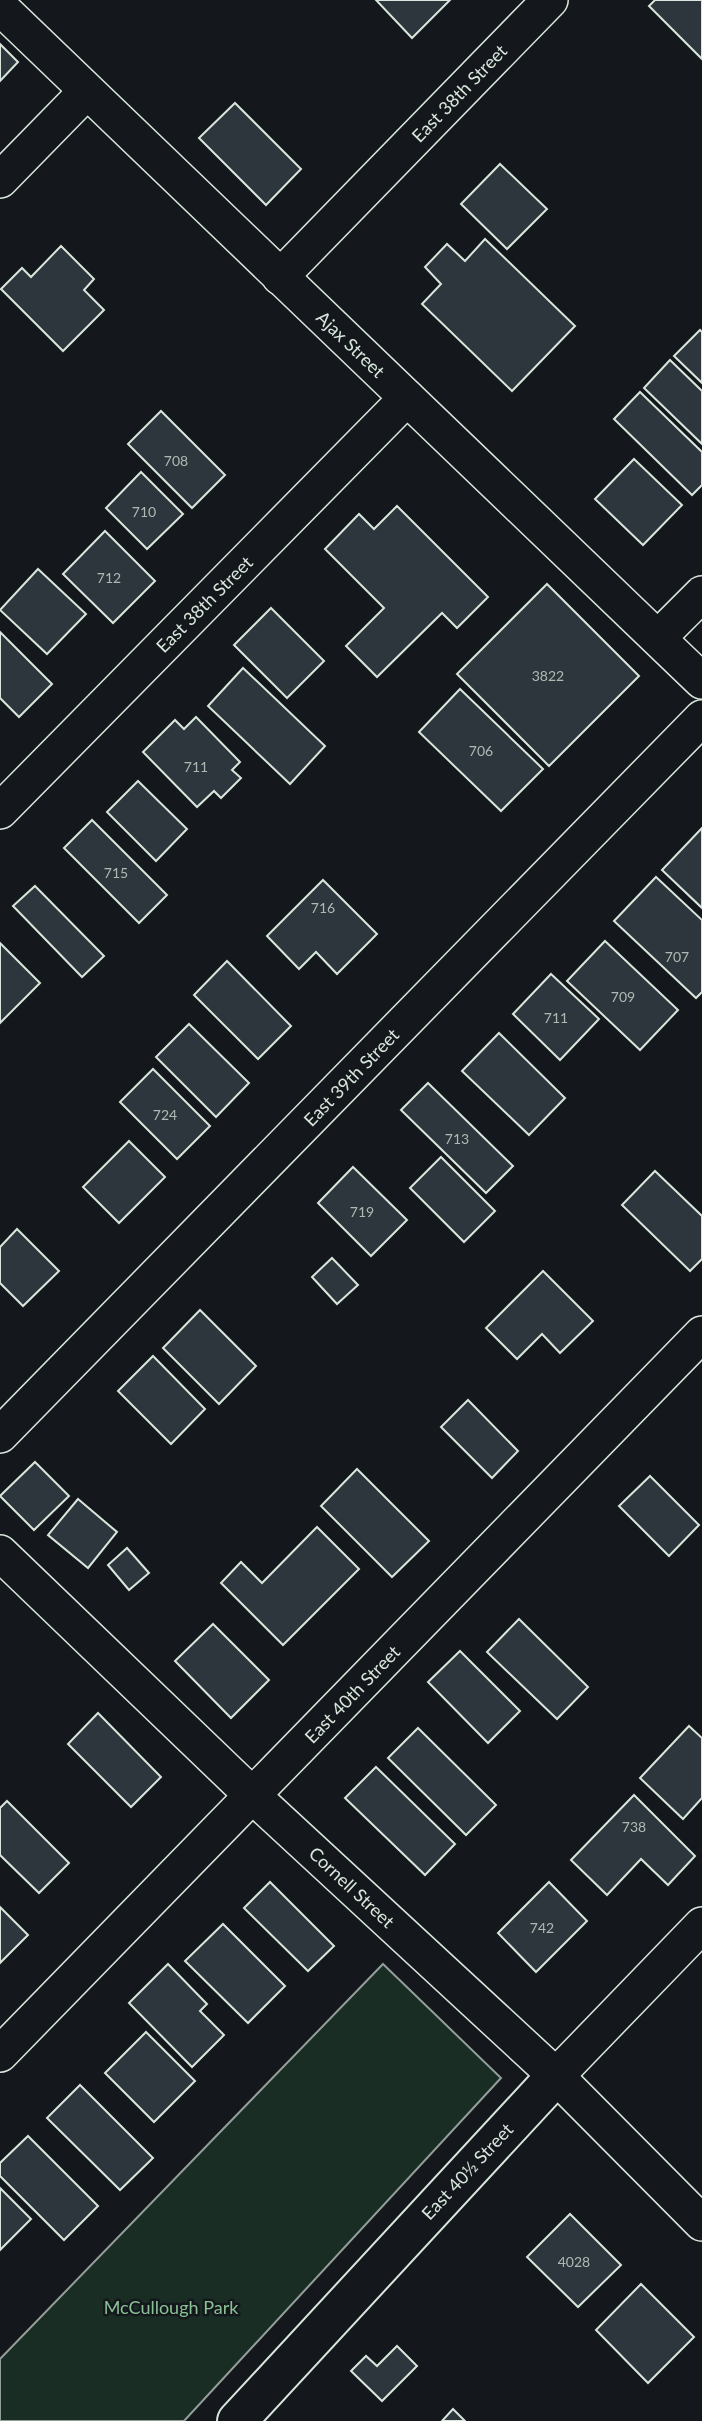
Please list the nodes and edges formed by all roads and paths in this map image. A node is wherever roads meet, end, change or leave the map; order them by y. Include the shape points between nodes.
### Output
1 (550, 0) edge
2 (0, 7) edge
3 (86, 92) junction
4 (0, 180) edge
5 (280, 277) junction
6 (407, 398) junction
7 (702, 594) edge
8 (658, 638) junction
9 (702, 681) edge
10 (702, 718) edge
11 (0, 811) edge
12 (702, 1334) edge
13 (0, 1435) edge
14 (0, 1553) edge
15 (253, 1796) junction
16 (702, 1926) edge
17 (0, 2054) edge
18 (556, 2076) junction
19 (702, 2223) edge
20 (237, 2421) edge

1 - 5 street, East 38th Street
2 - 3 street, Ajax Street
3 - 4 street
3 - 5 street, Ajax Street
5 - 6 street, Ajax Street
6 - 8 street, Ajax Street
6 - 11 street, East 38th Street
7 - 8 street
8 - 9 street, Ajax Street
10 - 13 street, East 39th Street
12 - 15 street, East 40th Street
14 - 15 street, Cornell Street
15 - 17 street, East 40th Street
15 - 18 street, Cornell Street
16 - 18 street, East 40½ Street
18 - 19 street, Cornell Street
18 - 20 street, East 40½ Street

